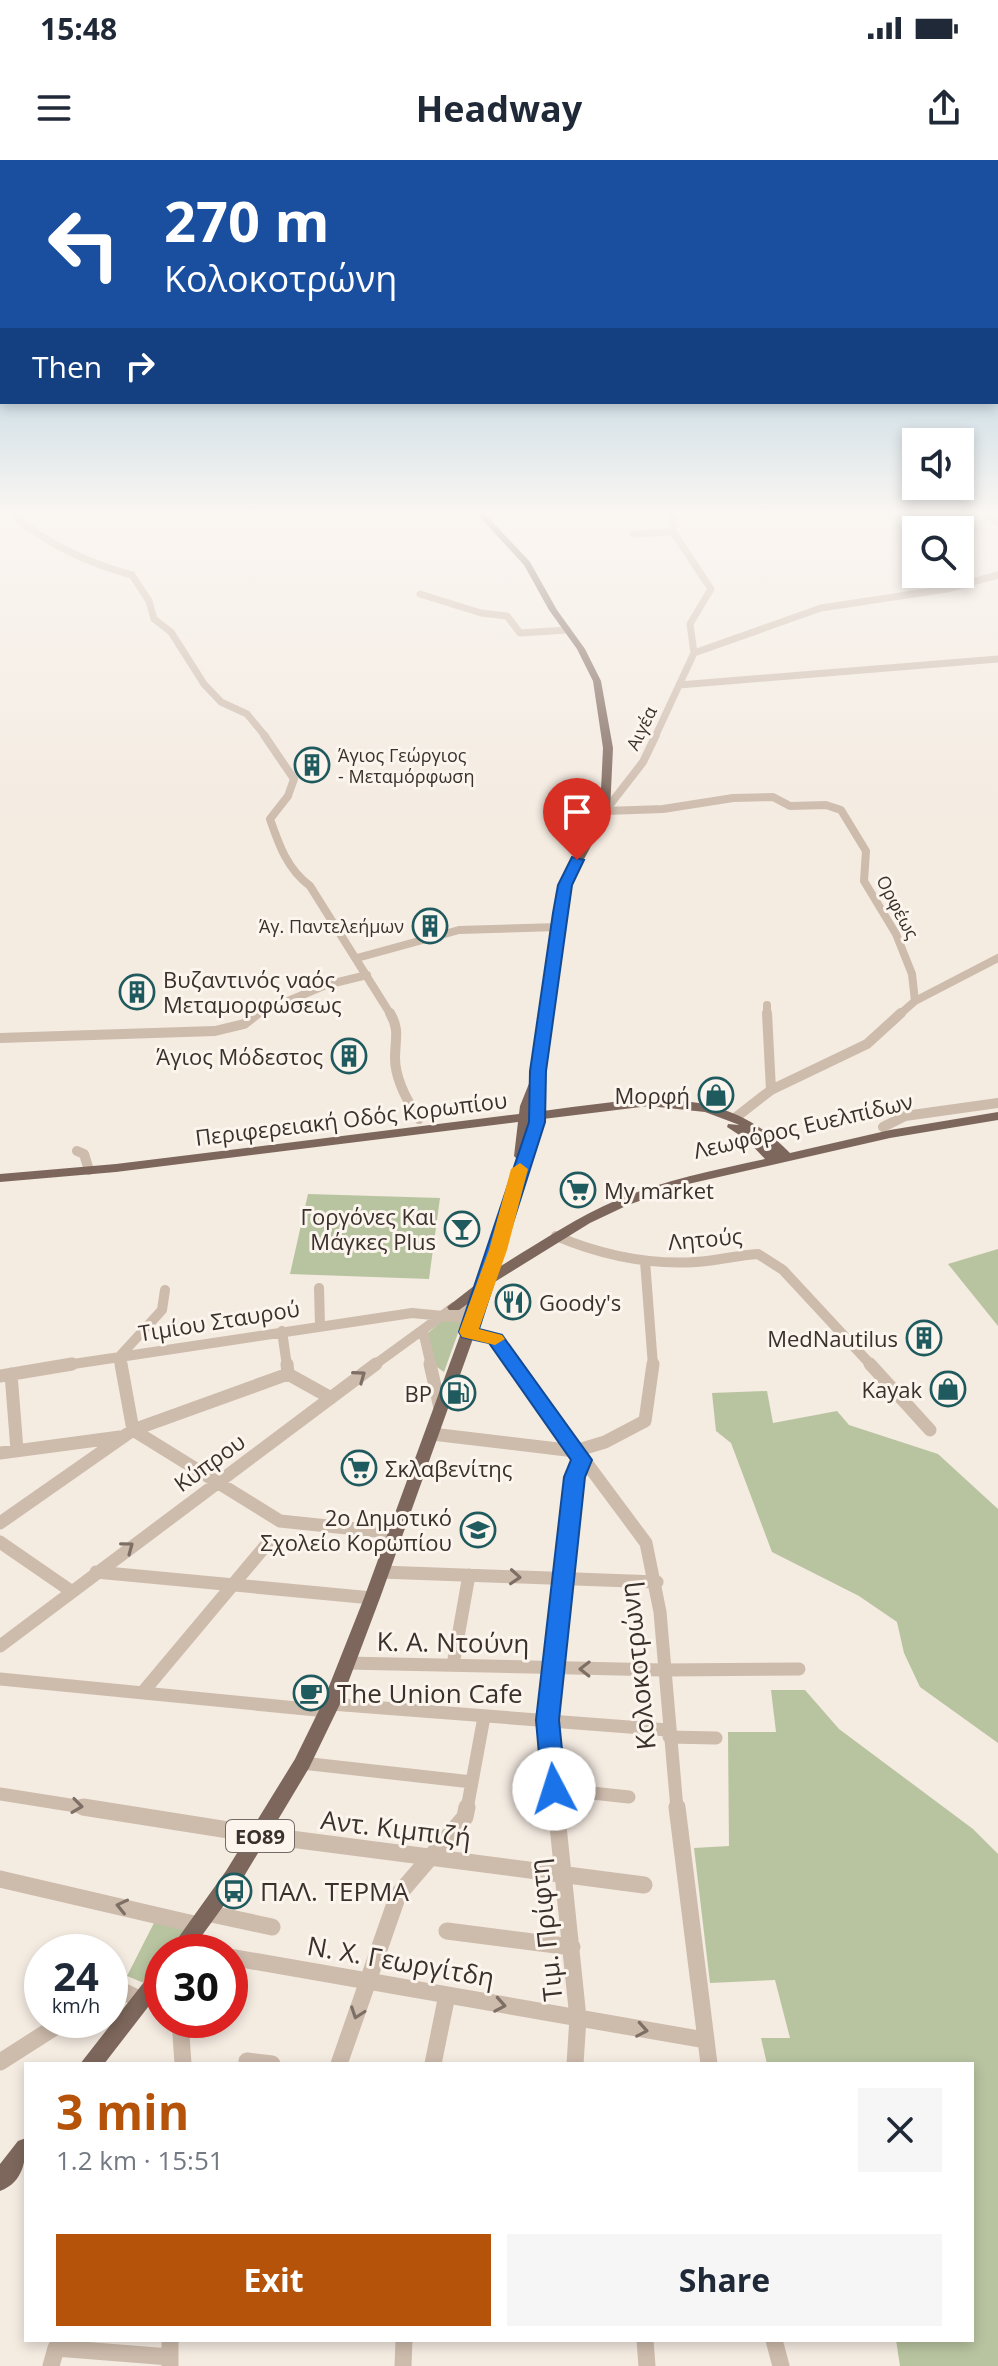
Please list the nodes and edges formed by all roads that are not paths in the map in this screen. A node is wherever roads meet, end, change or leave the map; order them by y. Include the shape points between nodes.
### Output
1 (154, 618) edge
2 (509, 618) edge
3 (560, 618) edge
4 (692, 618) edge
5 (793, 618) edge
6 (567, 630) junction
7 (694, 650) junction
8 (998, 659) edge
9 (679, 685) junction
10 (605, 811) junction
11 (559, 927) junction
12 (357, 958) junction
13 (998, 958) edge
14 (367, 975) junction
15 (915, 1001) junction
16 (767, 1005) dead end
17 (0, 1038) edge
18 (771, 1090) junction
19 (998, 1106) edge
20 (998, 1116) edge
21 (735, 1118) junction
22 (419, 1119) dead end
23 (531, 1119) junction
24 (749, 1134) junction
25 (768, 1137) junction
26 (801, 1146) junction
27 (77, 1151) dead end
28 (778, 1155) junction
29 (736, 1160) junction
30 (89, 1170) junction
31 (0, 1178) edge
32 (0, 1186) edge
33 (623, 1202) junction
34 (556, 1236) junction
35 (645, 1261) junction
36 (487, 1282) junction
37 (319, 1288) dead end
38 (165, 1290) dead end
39 (450, 1311) junction
40 (473, 1321) junction
41 (320, 1325) junction
42 (282, 1331) junction
43 (423, 1331) junction
44 (120, 1356) junction
45 (288, 1374) junction
46 (6, 1375) edge
47 (331, 1398) junction
48 (441, 1410) junction
49 (930, 1430) dead end
50 (127, 1434) junction
51 (432, 1434) junction
52 (17, 1450) junction
53 (0, 1453) edge
54 (578, 1455) junction
55 (215, 1483) junction
56 (0, 1523) edge
57 (395, 1533) junction
58 (0, 1542) edge
59 (267, 1544) dead end
60 (96, 1572) junction
61 (381, 1572) junction
62 (469, 1575) junction
63 (564, 1581) junction
64 (657, 1582) junction
65 (235, 1583) junction
66 (71, 1591) junction
67 (372, 1598) junction
68 (0, 1646) edge
69 (346, 1663) junction
70 (453, 1665) junction
71 (554, 1668) junction
72 (799, 1669) dead end
73 (663, 1670) junction
74 (0, 1679) edge
75 (143, 1692) junction
76 (329, 1708) junction
77 (484, 1717) junction
78 (547, 1720) junction
79 (669, 1733) junction
80 (716, 1738) dead end
81 (302, 1763) junction
82 (472, 1782) junction
83 (554, 1789) junction
84 (0, 1794) edge
85 (629, 1797) dead end
86 (260, 1835) junction
87 (431, 1856) junction
88 (564, 1872) junction
89 (0, 1879) edge
90 (644, 1885) dead end
91 (202, 1919) junction
92 (272, 1927) dead end
93 (447, 1931) dead end
94 (191, 1934) edge
95 (572, 1947) junction
96 (248, 1960) edge
97 (367, 1983) junction
98 (128, 1994) edge
99 (447, 1995) junction
100 (144, 1996) edge
101 (141, 2000) junction
102 (578, 2018) junction
103 (38, 2038) edge
104 (181, 2038) edge
105 (705, 2040) junction
106 (247, 2061) dead end
107 (0, 2062) edge
108 (93, 2062) edge
109 (183, 2062) edge
110 (255, 2062) edge
111 (340, 2062) edge
112 (433, 2062) edge
113 (575, 2062) edge
114 (709, 2062) edge
115 (24, 2151) edge
116 (0, 2181) edge
117 (404, 2342) edge
118 (645, 2342) edge
119 (775, 2342) edge
120 (170, 2354) edge
121 (54, 2357) edge
122 (403, 2366) edge
123 (647, 2366) edge
124 (781, 2366) edge

1 - 12 street via 171,632 216,698 247,714 265,732 294,779 270,819 275,840
2 - 6 street via 520,633
3 - 6 main road, ΕΟ89
4 - 7 street, Αιγέα
5 - 7 street
6 - 10 main road, ΕΟ89 via 591,666 602,701 608,748
7 - 9 street, Αιγέα
8 - 9 street
9 - 10 street, Αιγέα via 643,762
10 - 11 main road, ΕΟ89 via 571,871
10 - 15 street, Ορφέως via 757,797 841,810 866,851 864,881 896,934 912,974
11 - 12 street via 459,930
11 - 23 main road, ΕΟ89
12 - 14 street
13 - 15 street
14 - 17 street via 326,985 261,1011 244,1024 215,1031
14 - 22 street via 398,1027 398,1075
15 - 18 street via 867,1044
16 - 18 street
18 - 21 street
19 - 26 main road, Λεωφόρος Ευελπίδων
20 - 28 main road, Λεωφόρος Ευελπίδων
21 - 23 main road, Περιφερειακή Οδός Κορωπίου via 694,1106 649,1102
21 - 25 main road, Περιφερειακή Οδός Κορωπίου
23 - 24 main road, Περιφερειακή Οδός Κορωπίου via 663,1110 702,1116
23 - 30 main road, Περιφερειακή Οδός Κορωπίου
23 - 32 main road, Περιφερειακή Οδός Κορωπίου via 117,1176
23 - 36 main road, ΕΟ89
24 - 28 main road, Περιφερειακή Οδός Κορωπίου
24 - 29 main road via 751,1148
25 - 26 main road
25 - 28 main road, Περιφερειακή Οδός Κορωπίου
26 - 28 main road, Λεωφόρος Ευελπίδων
27 - 30 street via 86,1156
28 - 29 main road, Λεωφόρος Ευελπίδων
28 - 33 main road, Λεωφόρος Ευελπίδων
29 - 33 main road, Λεωφόρος Ευελπίδων via 649,1187
30 - 31 main road, Περιφερειακή Οδός Κορωπίου
33 - 34 main road, Λεωφόρος Ευελπίδων
34 - 35 street, Λητούς
34 - 36 main road, Λεωφόρος Ευελπίδων
35 - 49 street, Λητούς via 696,1262 758,1254 767,1258
35 - 54 street via 652,1327 650,1407 645,1421
36 - 39 main road, Λεωφόρος Ευελπίδων
36 - 40 main road, ΕΟ89
37 - 41 street
38 - 44 street via 162,1310
39 - 40 street, Τιμίου Σταυρού
39 - 41 street, Τιμίου Σταυρού
39 - 43 street, Κύπρου
40 - 48 main road, ΕΟ89
40 - 54 street, Κολοκοτρώνη via 495,1339
41 - 42 street, Τιμίου Σταυρού
42 - 44 street, Τιμίου Σταυρού
42 - 45 street
47 -> 43 street, Κύπρου
43 - 48 street
44 - 46 street, Τιμίου Σταυρού
44 - 50 street
45 - 47 street
45 - 50 street
46 - 52 street
47 - 55 street, Κύπρου
48 - 51 main road, ΕΟ89
50 - 52 street
50 - 55 street
50 - 56 street
51 - 54 street
51 - 57 main road, ΕΟ89
52 - 53 street
54 - 63 street, Τιμ. Πρίφτη
54 - 64 street, Κολοκοτρώνη via 646,1543
55 - 57 street via 280,1521
60 -> 55 street, Κύπρου
57 - 61 main road, ΕΟ89
58 - 66 street
59 - 65 street
60 - 65 street
60 - 66 street, Κύπρου
61 - 62 street
61 - 67 main road, ΕΟ89
62 -> 63 street
62 - 70 street
63 - 64 street
63 - 71 street, Τιμ. Πρίφτη
64 - 73 street, Κολοκοτρώνη
65 - 67 street
65 - 75 street
66 - 68 street, Κύπρου
67 - 69 main road, ΕΟ89
69 - 70 street, Κ. Α. Ντούνη
69 - 76 main road, ΕΟ89
70 - 71 street, Κ. Α. Ντούνη
73 -> 71 street, Κ. Α. Ντούνη
71 - 78 street, Τιμ. Πρίφτη
72 - 73 street, Κ. Α. Ντούνη
73 - 79 street, Κολοκοτρώνη
74 - 75 street
75 - 76 street
76 - 77 street
76 - 81 main road, ΕΟ89
77 - 78 street
77 - 82 street
78 - 79 street
78 - 83 street, Τιμ. Πρίφτη
79 - 80 street
79 - 105 street, Κολοκοτρώνη
81 - 82 street
81 - 86 main road, ΕΟ89
82 - 87 street via 465,1817
83 - 85 street
83 - 88 street, Τιμ. Πρίφτη
84 -> 86 street, Αντ. Κιμπιζή
86 - 87 street, Αντ. Κιμπιζή
86 - 91 main road, ΕΟ89
87 - 88 street, Αντ. Κιμπιζή
87 - 97 street via 398,1895
88 - 90 street, Αντ. Κιμπιζή
88 - 95 street, Τιμ. Πρίφτη
91 -> 89 street
91 - 92 street
91 - 94 main road, ΕΟ89
93 - 95 street
95 - 102 street, Τιμ. Πρίφτη
96 - 97 street, Ν. Χ. Γεωργίτδη
97 - 99 street, Ν. Χ. Γεωργίτδη
97 -> 111 street
98 - 101 street
99 -> 102 street, Ν. Χ. Γεωργίτδη
99 - 112 street
100 - 101 main road
101 - 108 main road
102 -> 105 street, Ν. Χ. Γεωργίτδη
102 - 113 street, Τιμ. Πρίφτη
103 - 107 street
104 - 109 street
105 - 114 street, Κολοκοτρώνη
106 - 110 street
115 - 116 main road
117 - 122 street
118 - 123 street
119 - 124 street
120 - 121 street

